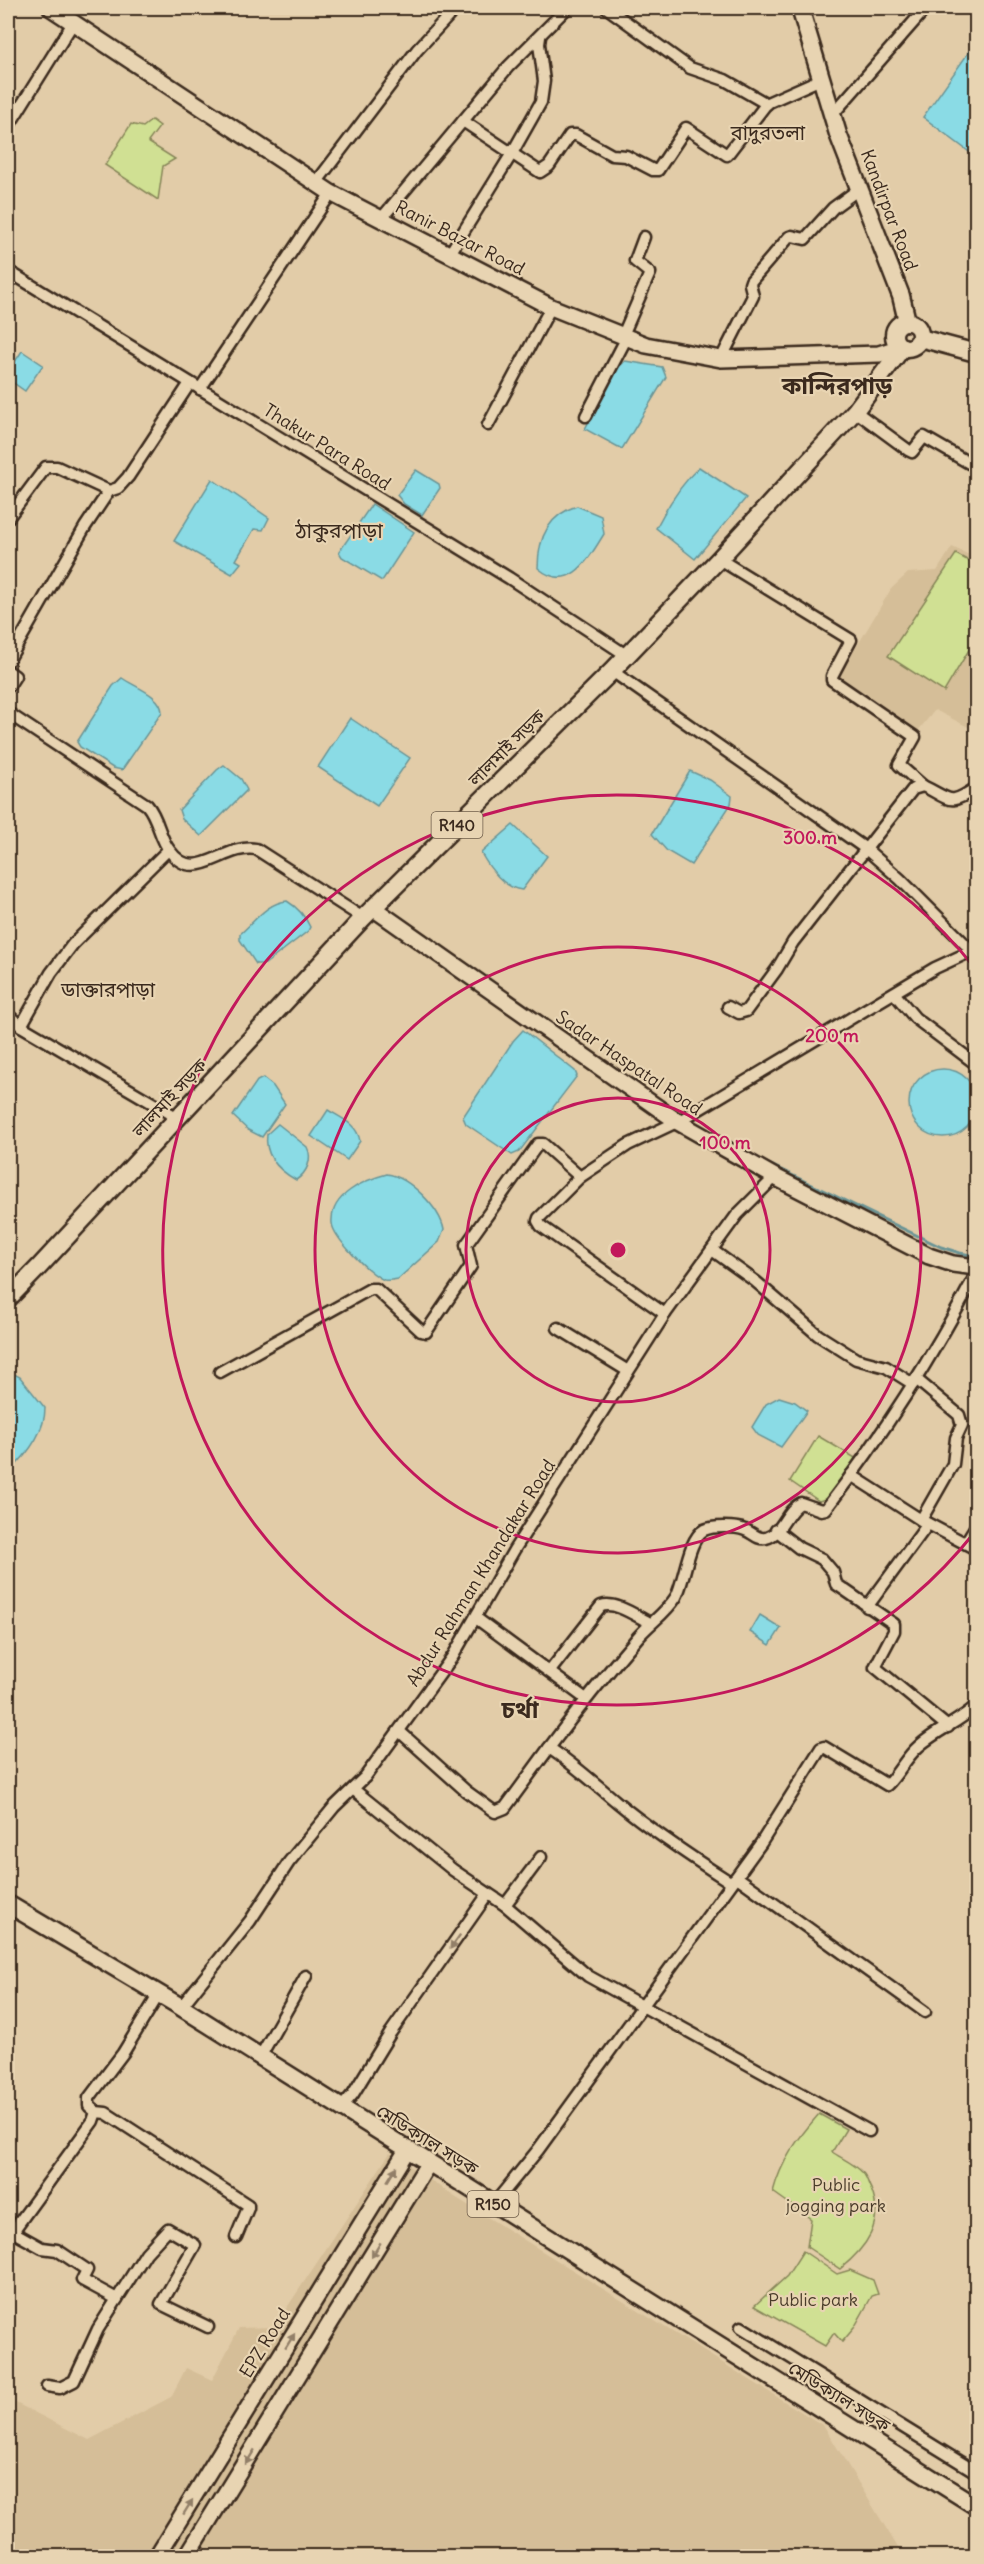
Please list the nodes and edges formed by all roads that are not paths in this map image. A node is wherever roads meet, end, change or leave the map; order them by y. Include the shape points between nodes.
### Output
1 (51, 8) edge
2 (456, 8) edge
3 (567, 8) edge
4 (607, 8) edge
5 (800, 8) edge
6 (926, 8) edge
7 (74, 23) junction
8 (540, 36) junction
9 (821, 79) junction
10 (767, 104) junction
11 (833, 114) junction
12 (463, 121) junction
13 (8, 128) edge
14 (512, 155) junction
15 (316, 183) junction
16 (859, 189) junction
17 (331, 193) junction
18 (381, 219) junction
19 (645, 237) dead end
20 (449, 255) junction
21 (8, 271) edge
22 (551, 307) junction
23 (907, 321) junction
24 (625, 336) junction
25 (920, 338) junction
26 (902, 347) junction
27 (976, 352) edge
28 (721, 359) junction
29 (195, 386) junction
30 (855, 411) junction
31 (586, 416) dead end
32 (488, 425) dead end
33 (976, 465) edge
34 (109, 490) junction
35 (8, 518) edge
36 (720, 559) junction
37 (626, 655) junction
38 (8, 661) edge
39 (8, 671) edge
40 (612, 671) junction
41 (8, 687) edge
42 (8, 713) edge
43 (923, 786) junction
44 (976, 788) edge
45 (866, 849) junction
46 (168, 850) junction
47 (368, 913) junction
48 (974, 950) edge
49 (894, 993) junction
50 (728, 1007) dead end
51 (8, 1015) edge
52 (21, 1026) junction
53 (976, 1064) edge
54 (177, 1118) junction
55 (680, 1121) junction
56 (580, 1177) junction
57 (775, 1177) junction
58 (712, 1250) junction
59 (976, 1267) edge
60 (976, 1274) edge
61 (8, 1299) edge
62 (665, 1314) junction
63 (558, 1328) dead end
64 (628, 1371) junction
65 (220, 1372) dead end
66 (914, 1382) junction
67 (852, 1475) junction
68 (925, 1522) junction
69 (976, 1526) edge
70 (776, 1530) junction
71 (966, 1542) junction
72 (976, 1549) edge
73 (867, 1607) junction
74 (476, 1618) junction
75 (650, 1623) junction
76 (550, 1671) junction
77 (585, 1699) junction
78 (976, 1706) edge
79 (948, 1727) junction
80 (399, 1731) junction
81 (549, 1748) junction
82 (352, 1789) junction
83 (541, 1857) dead end
84 (737, 1877) junction
85 (488, 1894) junction
86 (8, 1904) edge
87 (505, 1905) junction
88 (306, 1976) dead end
89 (159, 1994) junction
90 (641, 2006) junction
91 (181, 2007) junction
92 (925, 2012) dead end
93 (260, 2057) junction
94 (341, 2108) junction
95 (96, 2112) junction
96 (869, 2131) dead end
97 (407, 2150) junction
98 (428, 2164) junction
99 (494, 2204) junction
100 (236, 2237) dead end
101 (117, 2299) junction
102 (208, 2327) dead end
103 (741, 2327) dead end
104 (47, 2386) dead end
105 (976, 2472) edge
106 (976, 2506) edge
107 (157, 2556) edge
108 (188, 2556) edge

1 - 7 main road, Ranir Bazar Road
2 - 15 street via 417,50
3 - 8 street
4 - 10 street via 690,68 725,80
5 - 9 main road, Kandirpar Road
6 - 11 street
7 - 13 street
7 - 15 main road, Ranir Bazar Road
8 - 12 street
8 - 14 street via 544,90
9 - 10 street
9 - 11 main road, Kandirpar Road
10 - 14 street via 729,154 686,128 658,170 626,156 612,155 576,135 570,135 549,166 540,172
11 - 16 main road, Kandirpar Road
12 - 14 street
12 - 18 street
14 - 20 street
15 - 17 main road, Ranir Bazar Road
16 - 23 main road, Kandirpar Road
16 - 28 street via 833,208 805,238 789,237 751,280 753,296
17 - 18 main road, Ranir Bazar Road
17 - 29 street
18 - 20 main road, Ranir Bazar Road
19 - 24 street via 635,261 649,270 649,277
20 - 22 main road, Ranir Bazar Road
21 - 29 street, Thakur Para Road
22 - 24 main road, Ranir Bazar Road
22 - 32 street
23 - 25 main road via 918,327
23 - 26 main road via 898,324 894,332
24 - 28 main road, Ranir Bazar Road via 646,345
24 - 31 street
25 - 26 main road via 914,347
25 - 27 main road
26 - 28 main road, Ranir Bazar Road via 879,354
26 - 30 main road, লালমাই সড়ক / R140
29 - 34 street via 128,477 118,488
29 - 37 street, Thakur Para Road via 509,578
30 - 33 street via 912,452 924,437
30 - 36 main road, লালমাই সড়ক / R140
34 - 35 street via 52,465 42,471
34 - 38 street
36 - 37 main road, লালমাই সড়ক / R140
36 - 43 street via 851,640 832,680 915,736 899,765
37 - 40 main road, লালমাই সড়ক / R140
39 - 41 street via 15,676
40 - 45 street
40 - 47 main road, লালমাই সড়ক / R140
42 - 46 street via 147,805 155,814
43 - 44 street via 945,799 959,799
43 - 45 street via 913,789
45 - 48 street
45 - 50 street via 793,942 746,1011 739,1013
46 - 47 street via 180,863 193,865 237,849 256,849
46 - 52 street via 72,944
47 - 54 main road, লালমাই সড়ক / R140
47 - 55 main road, Sadar Haspatal Road
48 - 49 street
49 - 53 street via 915,1018
49 - 55 street
51 - 52 street
52 - 54 street
54 - 61 main road, লালমাই সড়ক / R140
55 - 56 street via 628,1145
55 - 57 main road, Sadar Haspatal Road
56 - 62 street via 539,1218 541,1226
56 - 65 street via 543,1144 534,1147 466,1245 471,1266 426,1332 370,1288
57 - 58 street, Abdur Rahman Khandakar Road via 737,1215
57 - 59 main road, Sadar Haspatal Road via 928,1256
58 - 62 street, Abdur Rahman Khandakar Road
58 - 66 street via 818,1335 856,1359 886,1367
60 - 66 street
62 - 64 street, Abdur Rahman Khandakar Road
63 - 64 street
64 - 74 street, Abdur Rahman Khandakar Road via 514,1550
66 - 67 street
66 - 68 street via 959,1415 962,1425 953,1464
67 - 68 street
67 - 70 street via 826,1509 796,1505
68 - 71 street
68 - 73 street
69 - 71 street
70 - 73 street via 822,1559 833,1572 836,1584
70 - 75 street via 761,1538 743,1529 705,1530 699,1534 677,1595
71 - 72 street
73 - 79 street via 894,1624 875,1665 877,1670
74 - 76 street
74 - 80 street, Abdur Rahman Khandakar Road
75 - 76 street via 615,1606 601,1605
75 - 77 street
76 - 77 street
77 - 81 street
78 - 79 street
79 - 84 street via 919,1746 887,1785 822,1747
80 - 81 street via 495,1812 505,1808
80 - 82 street, Abdur Rahman Khandakar Road
81 - 84 street via 687,1855 730,1882
82 - 85 street
82 - 91 street, Abdur Rahman Khandakar Road via 289,1862 250,1921
83 - 87 street
84 - 90 street
84 - 92 street
85 - 87 street
85 -> 94 street
86 - 89 main road, মেডিক্যাল সড়ক / R150
87 - 90 street via 588,1976
88 - 93 street
89 - 91 main road, মেডিক্যাল সড়ক / R150
89 - 95 street via 123,2053 89,2098 89,2106
90 - 96 street
90 - 99 street via 538,2150
91 - 93 main road, মেডিক্যাল সড়ক / R150
93 - 94 main road, মেডিক্যাল সড়ক / R150
94 - 97 main road, মেডিক্যাল সড়ক / R150
95 - 100 street via 106,2113 248,2205
95 - 101 street via 25,2212 15,2233 75,2261 87,2270 82,2280
97 - 98 main road, মেডিক্যাল সড়ক / R150
107 -> 97 main road, EPZ Road
98 - 99 main road, মেডিক্যাল সড়ক / R150
98 -> 108 main road
99 - 106 main road, মেডিক্যাল সড়ক / R150
101 - 102 street via 146,2253 168,2229 195,2245 161,2304
101 - 104 street via 74,2381 60,2388
103 - 105 street

